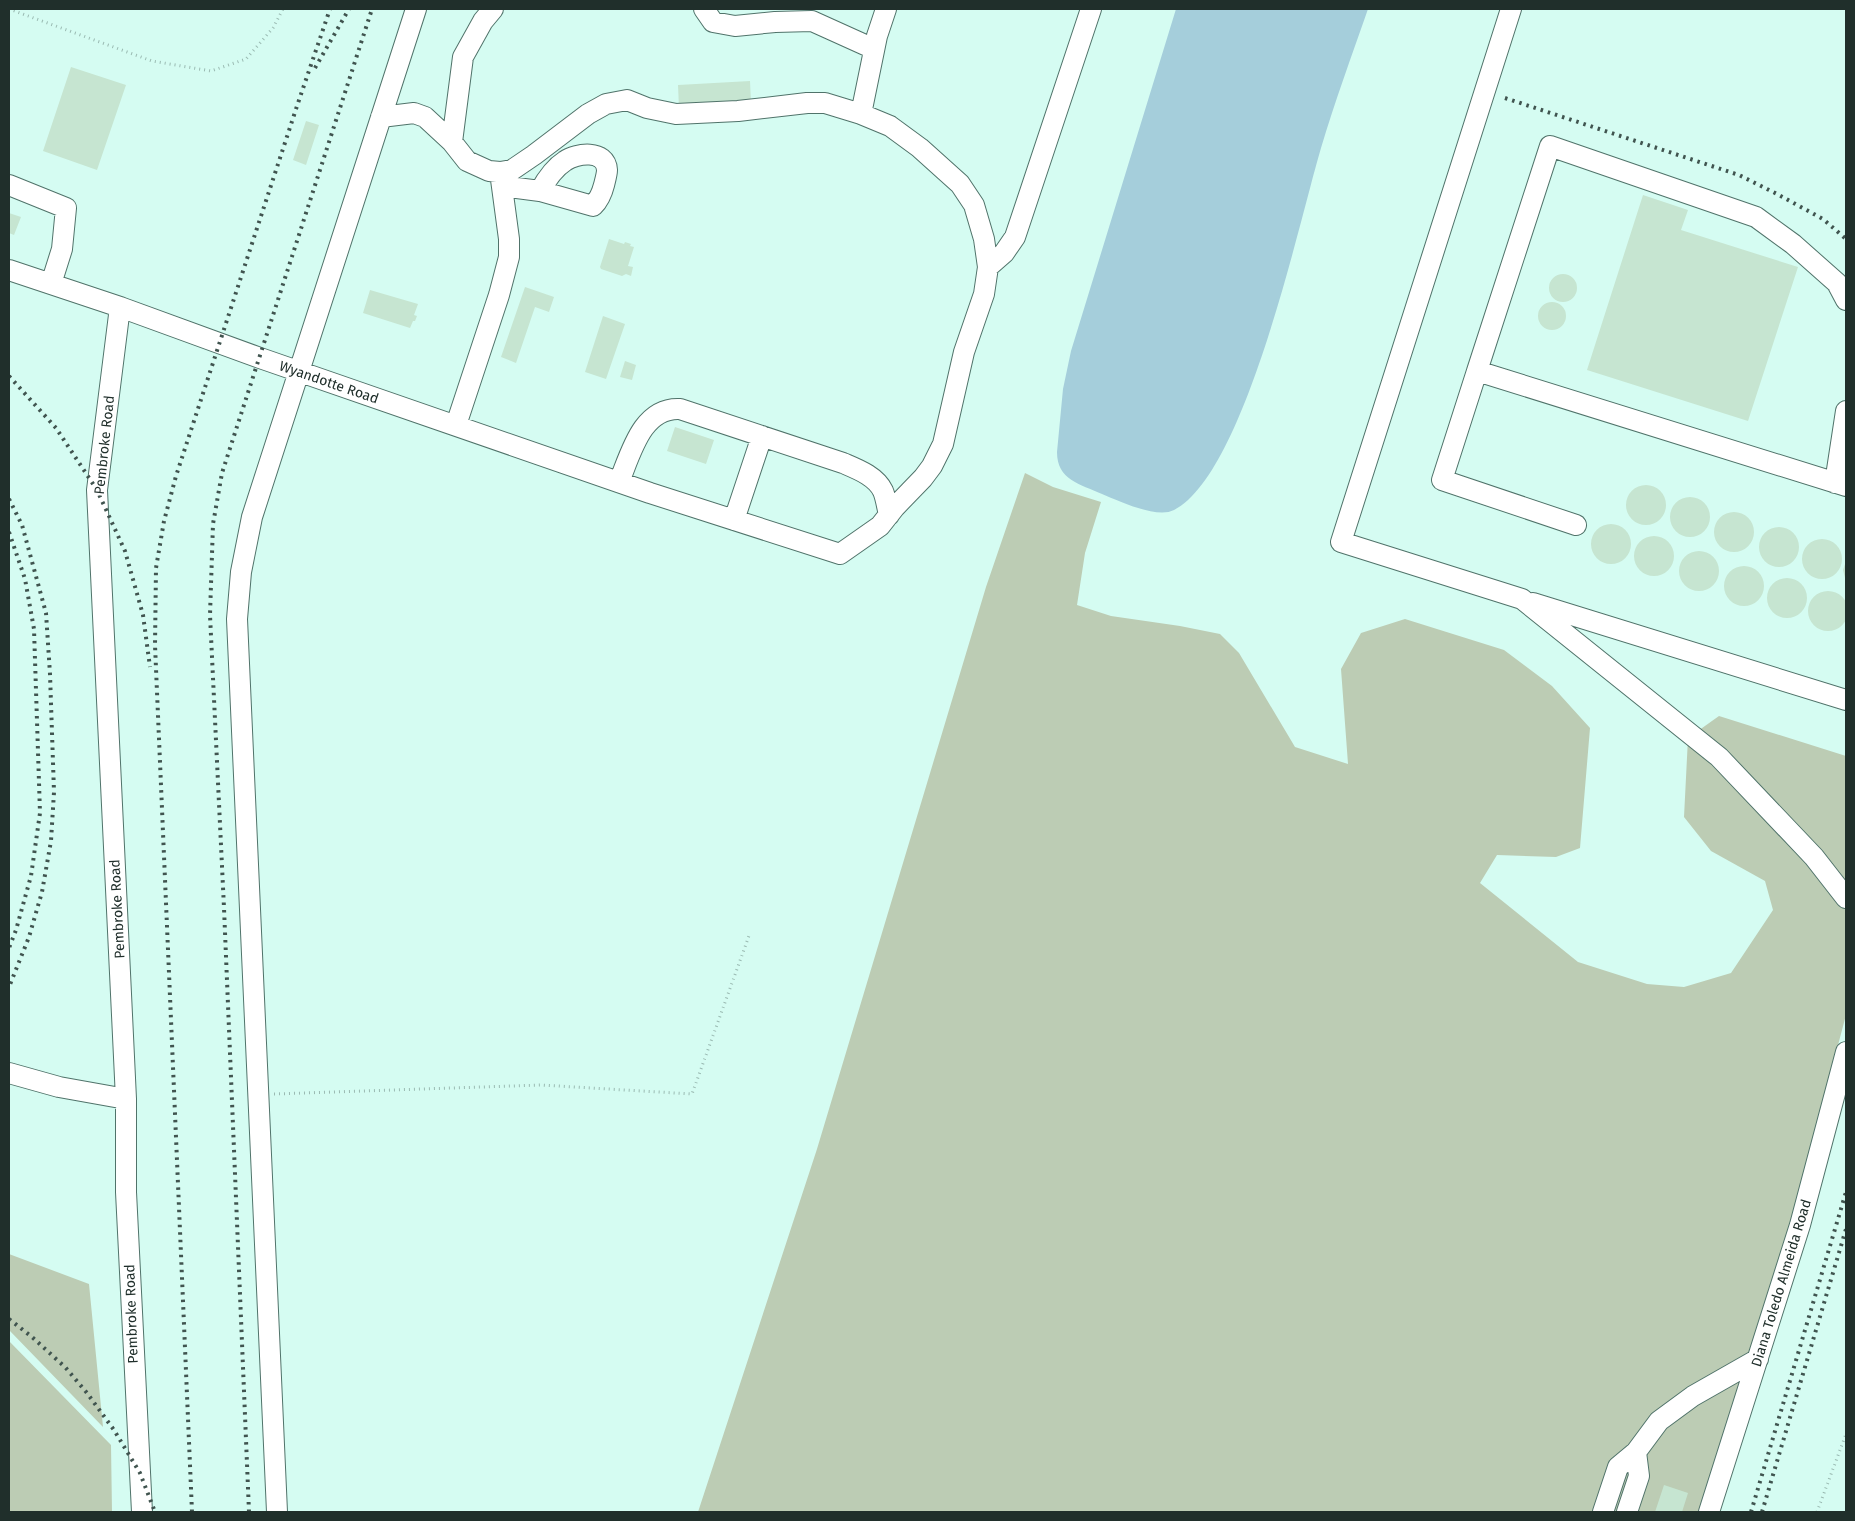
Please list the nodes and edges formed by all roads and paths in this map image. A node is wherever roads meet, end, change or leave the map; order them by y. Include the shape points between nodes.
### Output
1 (9, 9) edge
2 (284, 9) edge
3 (416, 9) edge
4 (493, 9) edge
5 (704, 9) edge
6 (886, 9) edge
7 (1091, 9) edge
8 (1511, 9) edge
9 (874, 49) junction
10 (861, 114) junction
11 (381, 117) junction
12 (452, 142) junction
13 (501, 179) junction
14 (9, 185) edge
15 (540, 192) dead end
16 (988, 267) junction
17 (9, 270) edge
18 (51, 284) junction
19 (1846, 300) edge
20 (120, 307) junction
21 (1477, 371) junction
22 (300, 372) junction
23 (1846, 411) edge
24 (456, 425) junction
25 (762, 436) junction
26 (620, 482) junction
27 (1841, 484) edge
28 (889, 514) junction
29 (734, 520) junction
30 (1576, 525) dead end
31 (1522, 599) junction
32 (1846, 700) edge
33 (1846, 898) edge
34 (750, 933) dead end
35 (1846, 1052) edge
36 (9, 1073) edge
37 (258, 1094) junction
38 (126, 1098) junction
39 (1758, 1359) junction
40 (1846, 1434) edge
41 (1636, 1452) junction
42 (142, 1512) edge
43 (277, 1512) edge
44 (1603, 1512) edge
45 (1627, 1512) edge
46 (1709, 1512) edge
47 (1817, 1512) edge

1 - 2 path via 152,61 211,71 246,59 273,28
3 - 11 street
4 - 12 street via 463,57
5 - 9 street via 713,22 735,26 812,21
6 - 9 street
7 - 16 street via 1015,237 1004,254
8 - 31 street via 1341,542
9 - 10 street
10 - 13 street via 825,103 676,114 627,100 606,104 588,114
10 - 16 street via 890,126 960,184 974,205
11 - 12 street via 414,113 425,117
11 - 22 street
12 - 13 street via 467,161
13 - 15 street
13 - 24 street via 509,258
14 - 18 street via 66,208 62,249
16 - 28 street via 984,294 964,352 943,444 932,466
17 - 18 street, Wyandotte Road
18 - 20 street, Wyandotte Road
19 - 21 street via 1837,283 1756,217 1550,146
20 - 22 street, Wyandotte Road
20 - 38 street, Pembroke Road via 97,490
21 - 27 street
21 - 30 street via 1442,480
22 - 24 street, Wyandotte Road
22 - 37 street via 252,517 241,572 237,619
23 - 27 street
24 - 26 street, Wyandotte Road
25 - 26 street via 680,409 659,412 639,436
25 - 28 street via 863,472 876,480
25 - 29 street
26 - 29 street, Wyandotte Road
28 - 29 street, Wyandotte Road via 880,526 840,554
31 - 32 street
31 - 33 street via 1719,757 1814,857
34 - 37 path via 692,1094 541,1085
35 - 39 street, Diana Toledo Almeida Road via 1800,1225
36 - 38 street via 59,1087
37 - 43 street
38 - 42 street, Pembroke Road via 127,1202
39 - 41 street via 1693,1396 1659,1422
39 - 46 street, Diana Toledo Almeida Road
40 - 47 path
41 - 44 street via 1618,1467
41 - 45 street via 1639,1476

